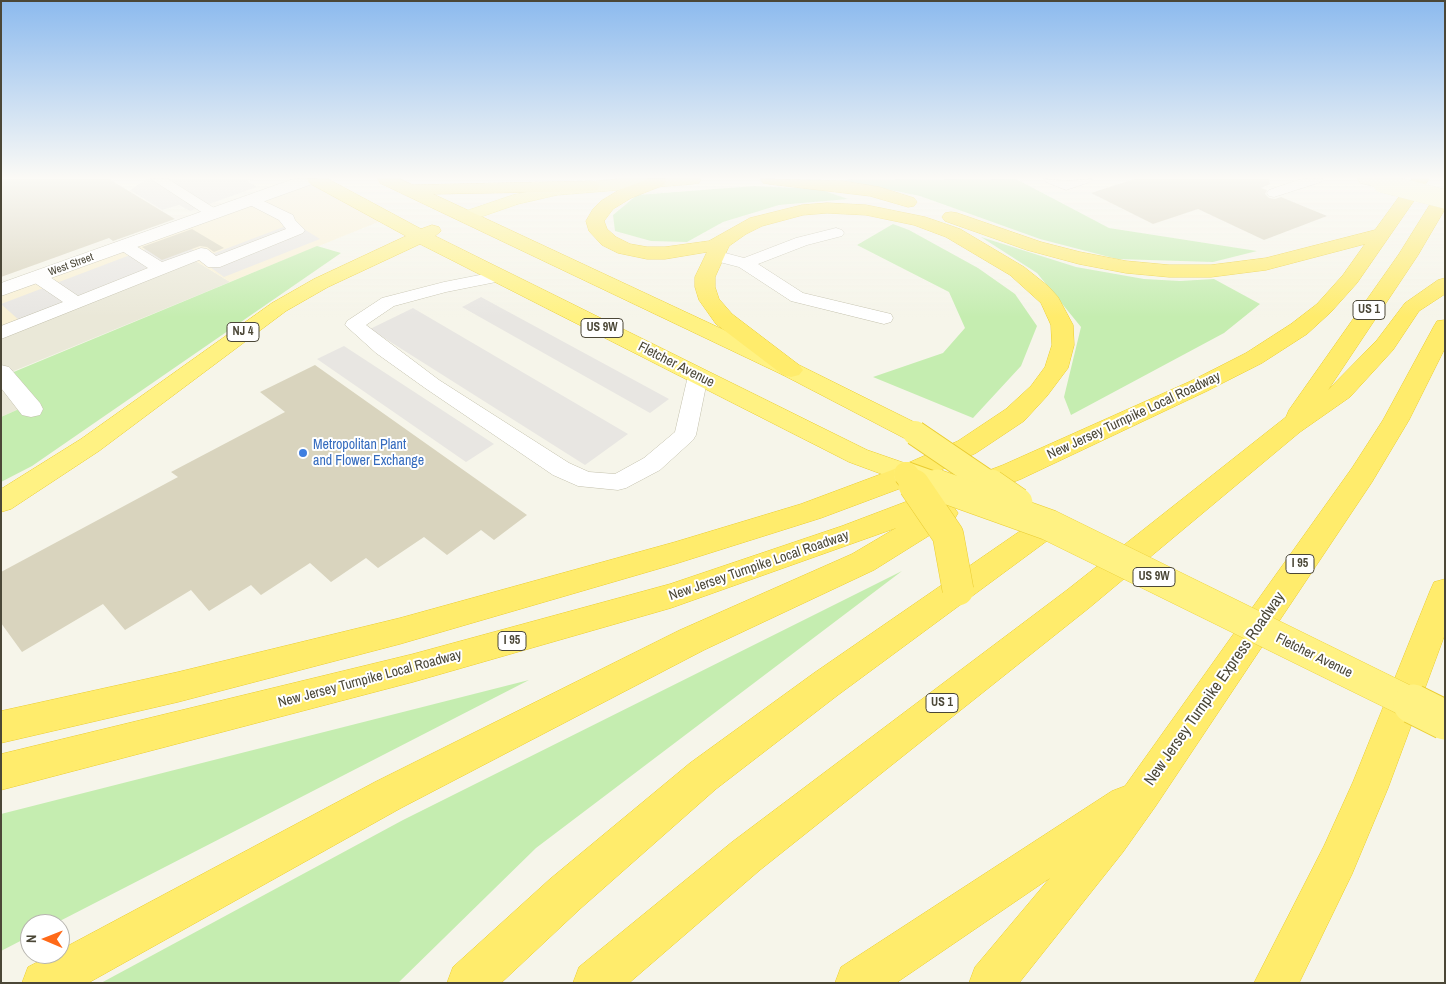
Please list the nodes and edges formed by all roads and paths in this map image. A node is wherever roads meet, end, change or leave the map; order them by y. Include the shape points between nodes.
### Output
1 (184, 225) edge
2 (291, 225) edge
3 (400, 225) edge
4 (447, 225) edge
5 (483, 225) edge
6 (596, 225) edge
7 (750, 225) edge
8 (929, 225) edge
9 (975, 225) edge
10 (1389, 225) edge
11 (1426, 225) edge
12 (836, 232) dead end
13 (1383, 234) junction
14 (420, 236) junction
15 (125, 246) junction
16 (717, 249) junction
17 (745, 264) junction
18 (161, 269) junction
19 (500, 276) junction
20 (38, 277) junction
21 (1445, 284) edge
22 (1, 290) edge
23 (76, 303) junction
24 (884, 318) dead end
25 (1445, 326) edge
26 (1, 333) edge
27 (791, 370) junction
28 (1, 372) edge
29 (698, 376) junction
30 (31, 409) dead end
31 (1291, 426) junction
32 (1012, 472) junction
33 (906, 474) junction
34 (1, 502) edge
35 (937, 517) junction
36 (1049, 525) junction
37 (958, 590) junction
38 (1445, 591) edge
39 (1445, 720) edge
40 (1, 727) edge
41 (1, 772) edge
42 (1142, 794) junction
43 (44, 983) edge
44 (469, 983) edge
45 (595, 983) edge
46 (857, 983) edge
47 (991, 983) edge
48 (1276, 983) edge

1 - 15 street, West Street
2 - 18 lane via 297,230 214,263 201,253
3 - 14 highway, Fletcher Avenue / US 9W
4 - 14 highway, NJ 4
5 - 27 highway, Fletcher Avenue / US 9W
6 - 16 highway via 598,232 609,241 625,248 656,254
7 - 16 highway
8 - 40 highway via 985,251 1041,290 1051,301 1064,336 1061,356 1048,380 1028,403 987,436 967,447 902,477 820,508 666,556 400,632
9 - 13 highway via 1048,250 1110,265 1156,270 1211,271 1266,264
10 - 13 highway, New Jersey Turnpike Local Roadway / I 95
11 - 31 highway, US 1
12 - 17 lane via 802,241
13 - 32 highway, New Jersey Turnpike Local Roadway / I 95 via 1333,299 1285,339 1186,393
14 - 19 highway, Fletcher Avenue / US 9W
14 - 34 highway, NJ 4 via 321,283 279,307 90,445
15 - 18 lane
15 - 20 street, West Street
16 - 17 lane
16 - 27 highway via 705,282 712,305 724,319
17 - 24 lane via 798,297
18 - 23 lane
19 - 29 highway, Fletcher Avenue / US 9W
19 - 29 lane via 388,302 354,325 432,384 561,469 586,480 618,482 652,464 685,435
20 - 22 street, West Street
20 - 23 lane
21 - 31 highway, US 1 via 1412,307 1385,345 1341,392
23 - 26 lane
25 - 42 highway, New Jersey Turnpike Express Roadway / I 95 via 1396,420 1362,475
27 - 36 highway, Fletcher Avenue / US 9W, bridge via 915,433
28 - 30 street
29 - 33 highway, Fletcher Avenue / US 9W via 856,455
31 - 45 highway, US 1 via 1078,599 746,856
32 - 35 highway
32 - 41 highway, New Jersey Turnpike Local Roadway / I 95 via 844,537 671,596 413,668
33 - 35 highway, bridge
33 - 36 highway, Fletcher Avenue / US 9W, bridge
35 - 37 highway, bridge via 951,544
35 - 43 highway via 863,562 692,640 388,795
36 - 37 highway
36 - 39 highway, Fletcher Avenue / US 9W, bridge
37 - 44 highway via 703,776 572,888
38 - 48 highway via 1338,860
42 - 46 highway
42 - 47 highway, New Jersey Turnpike Express Roadway / I 95

